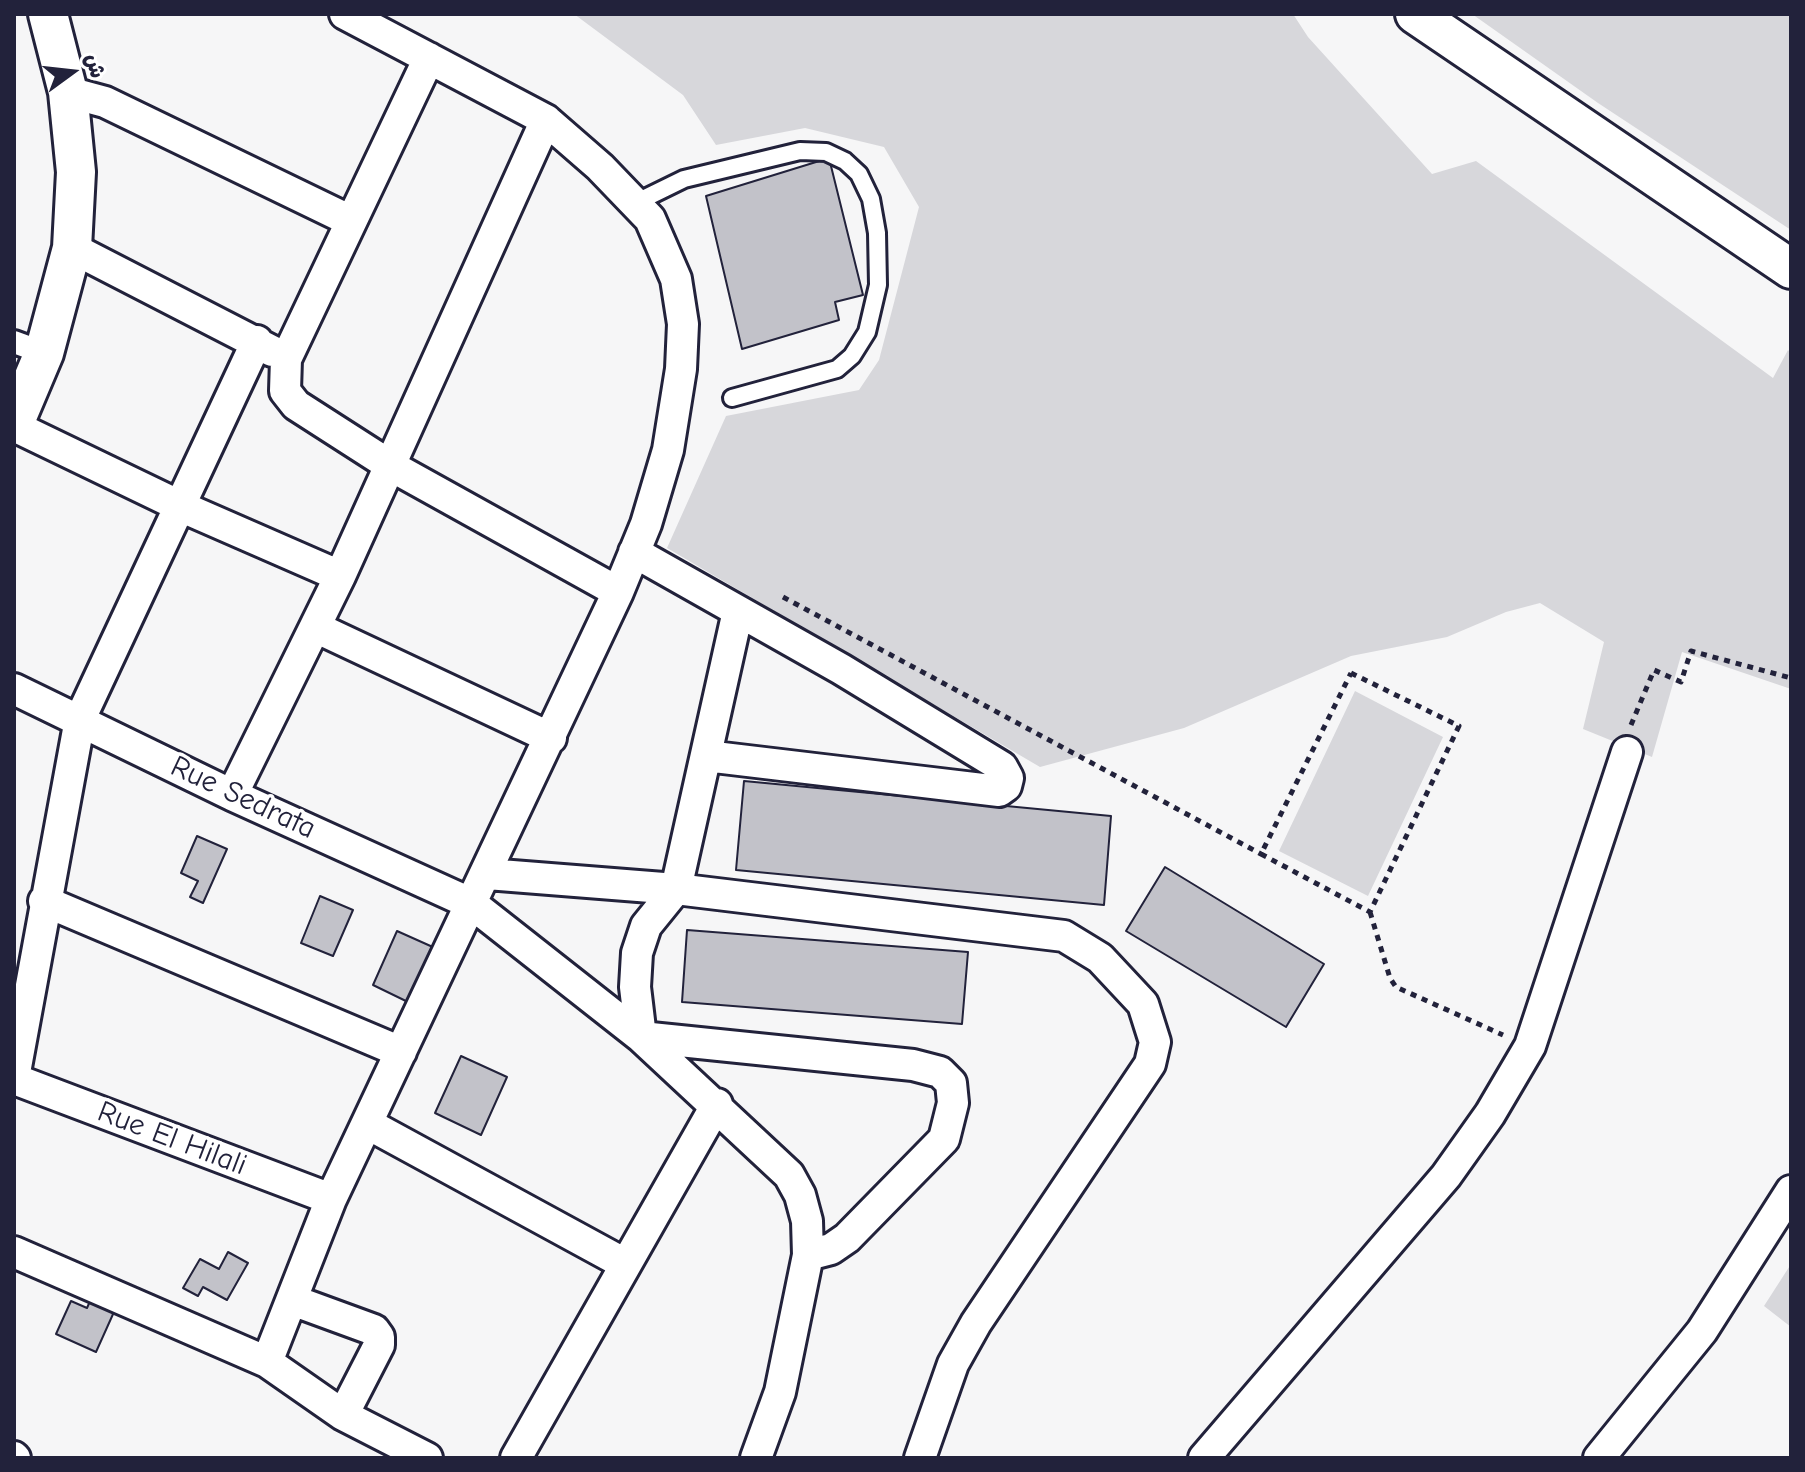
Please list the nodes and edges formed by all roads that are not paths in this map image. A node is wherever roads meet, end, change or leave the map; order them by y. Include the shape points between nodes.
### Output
1 (48, 14) edge
2 (345, 14) edge
3 (1415, 14) edge
4 (429, 58) junction
5 (68, 92) junction
6 (546, 120) junction
7 (635, 203) junction
8 (351, 221) junction
9 (72, 248) junction
10 (1791, 269) edge
11 (257, 341) junction
12 (29, 348) edge
13 (286, 359) junction
14 (732, 398) dead end
15 (14, 425) edge
16 (391, 466) junction
17 (182, 507) junction
18 (634, 552) junction
19 (340, 576) junction
20 (618, 592) junction
21 (738, 611) junction
22 (315, 627) junction
23 (14, 689) edge
24 (80, 719) junction
25 (551, 738) junction
26 (1627, 752) road end
27 (706, 756) junction
28 (232, 795) junction
29 (487, 874) junction
30 (676, 889) junction
31 (44, 901) junction
32 (472, 904) junction
33 (641, 1037) junction
34 (401, 1052) junction
35 (14, 1078) edge
36 (717, 1104) junction
37 (368, 1124) junction
38 (1791, 1191) edge
39 (331, 1199) junction
40 (14, 1252) edge
41 (808, 1255) junction
42 (625, 1264) junction
43 (292, 1300) junction
44 (267, 1362) junction
45 (343, 1415) junction
46 (427, 1458) edge
47 (516, 1458) edge
48 (756, 1458) edge
49 (920, 1458) edge
50 (1204, 1458) edge
51 (1599, 1458) edge

1 - 5 street
2 - 4 street
3 - 10 street
4 - 6 street
4 - 8 street
5 - 8 street via 105,102
5 - 9 street via 76,172
6 - 7 street
6 - 16 street
7 - 14 lane via 684,179 800,151 826,152 859,174 871,199 877,233 878,285 867,332 837,369
7 - 18 street via 650,219 676,279 683,324 668,450
8 - 13 street
9 - 11 street
9 - 12 street
11 - 13 street
11 - 17 street
12 - 15 street
13 - 16 street via 285,391 290,399
15 - 17 street
16 - 19 street
16 - 20 street
17 - 19 street
17 - 24 street
18 - 20 street
18 - 21 street
19 - 22 street
20 - 25 street
21 - 27 street
21 - 27 street via 1002,767 1008,778 999,791
22 - 25 street
22 - 28 street
23 - 24 street, Rue Sedrata
24 - 28 street, Rue Sedrata
24 - 31 street
25 - 29 street
26 - 50 street via 1530,1046 1490,1114 1446,1176
27 - 30 street
28 - 32 street, Rue Sedrata
29 - 30 street
29 - 32 street
30 - 33 street via 646,926 637,953
30 - 49 street via 1064,936 1100,958 1143,1004 1152,1024 1150,1064 976,1323 953,1364
31 - 34 street
31 - 35 street
32 - 33 street, Rue Sedrata
32 - 34 street
33 - 36 street, Rue Sedrata
33 - 41 street via 913,1065 940,1072 951,1083 953,1103 944,1139 847,1238
34 - 37 street
35 - 39 street, Rue El Hilali
36 - 41 street, Rue Sedrata via 789,1175 807,1221
36 - 42 street
37 - 39 street
37 - 42 street
38 - 51 street via 1702,1331
39 - 43 street
40 - 44 street
41 - 48 street, Rue Sedrata via 780,1392
42 - 47 street
43 - 44 street
43 - 45 street via 374,1330 379,1337
44 - 45 street
45 - 46 street

